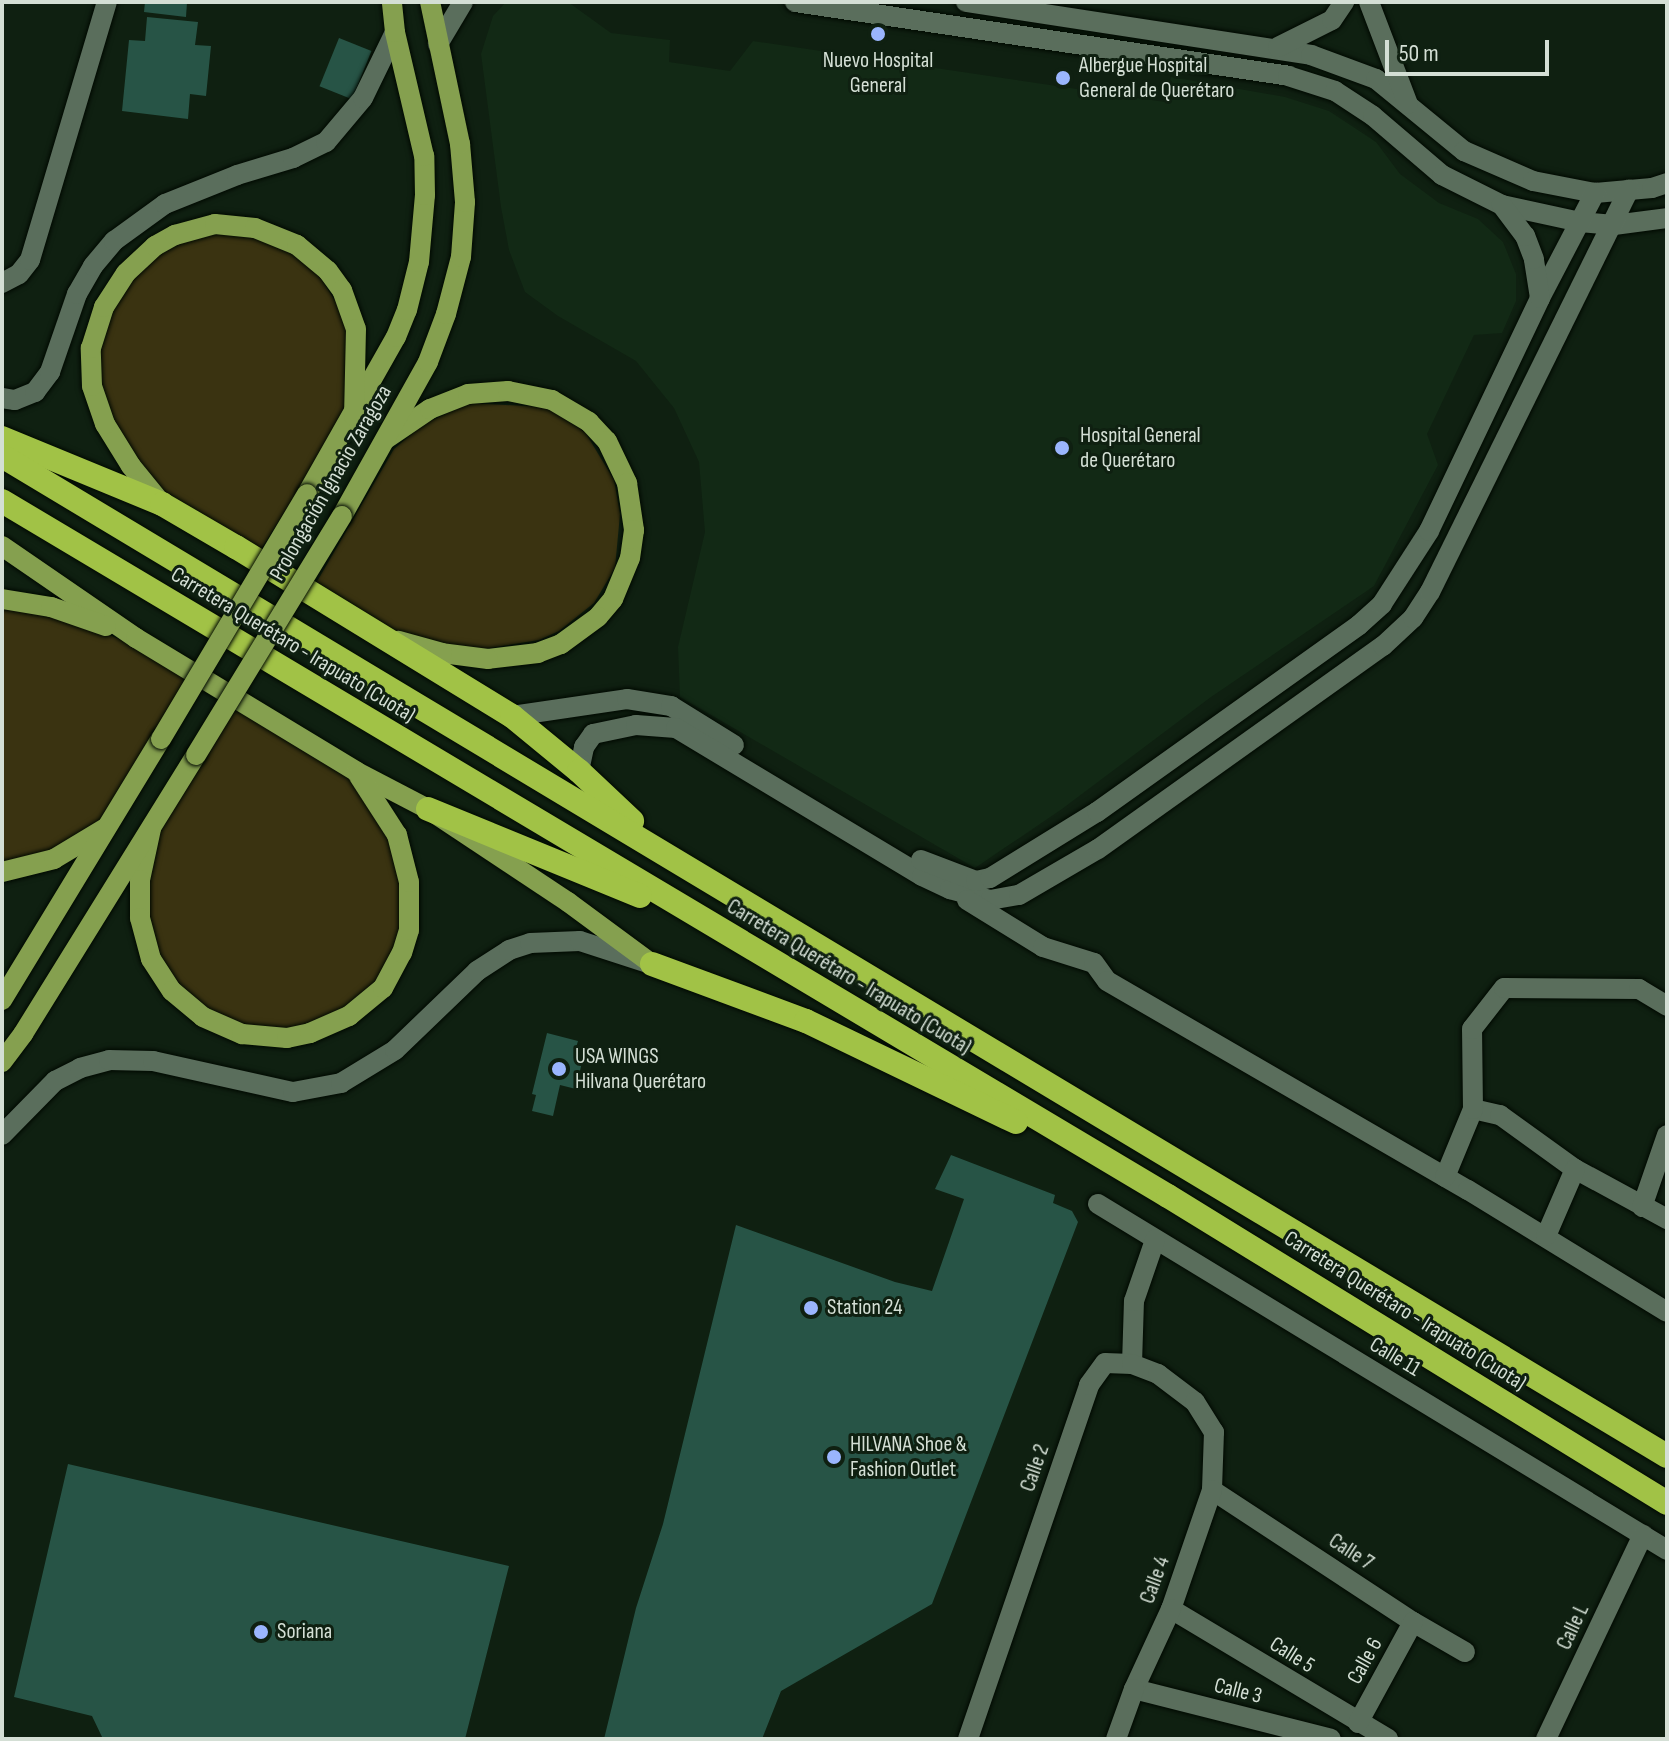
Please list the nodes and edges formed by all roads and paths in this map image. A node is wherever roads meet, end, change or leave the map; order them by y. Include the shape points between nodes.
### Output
1 (107, 2) edge
2 (392, 2) edge
3 (430, 2) edge
4 (463, 2) edge
5 (795, 2) edge
6 (966, 2) edge
7 (1344, 2) edge
8 (1369, 2) edge
9 (395, 32) junction
10 (438, 44) junction
11 (1278, 47) junction
12 (1408, 104) junction
13 (1667, 183) edge
14 (1629, 190) junction
15 (1595, 193) junction
16 (1502, 205) junction
17 (1667, 218) edge
18 (1580, 222) junction
19 (1614, 225) junction
20 (2, 283) edge
21 (1540, 298) junction
22 (2, 398) edge
23 (354, 416) junction
24 (2, 438) edge
25 (386, 439) junction
26 (2, 456) edge
27 (2, 501) edge
28 (162, 504) junction
29 (2, 546) edge
30 (2, 599) edge
31 (380, 636) junction
32 (136, 638) junction
33 (512, 716) junction
34 (579, 771) junction
35 (357, 772) junction
36 (428, 809) junction
37 (113, 822) junction
38 (151, 829) junction
39 (662, 851) junction
40 (932, 867) junction
41 (2, 872) edge
42 (950, 889) junction
43 (715, 927) junction
44 (652, 964) junction
45 (2, 1000) edge
46 (1667, 1006) edge
47 (2, 1062) edge
48 (1473, 1109) junction
49 (2, 1135) edge
50 (1667, 1135) edge
51 (1575, 1169) junction
52 (1445, 1177) junction
53 (1168, 1196) junction
54 (1098, 1204) dead end
55 (1642, 1207) junction
56 (1667, 1219) edge
57 (1546, 1236) junction
58 (1155, 1240) junction
59 (1667, 1312) edge
60 (1132, 1364) junction
61 (1667, 1456) edge
62 (1212, 1490) junction
63 (1667, 1503) edge
64 (1643, 1535) junction
65 (1667, 1550) edge
66 (1171, 1609) junction
67 (1413, 1622) junction
68 (1465, 1652) dead end
69 (1134, 1689) junction
70 (1358, 1723) junction
71 (968, 1739) edge
72 (1116, 1739) edge
73 (1331, 1739) edge
74 (1388, 1739) edge
75 (1546, 1739) edge

1 - 20 street via 30,260
2 - 9 main road, Prolongación Ignacio Zaragoza
3 - 10 main road, Prolongación Ignacio Zaragoza
4 - 10 street
5 - 16 street via 1288,76 1335,91 1442,175
6 - 11 street
7 - 11 street via 1332,20
8 - 12 street
9 - 22 street via 363,98 326,142 165,204 114,241 77,294 50,372 35,392 15,400
9 - 23 main road, Prolongación Ignacio Zaragoza via 424,156 423,228 407,310
10 - 25 main road, Prolongación Ignacio Zaragoza via 460,144 464,233 438,340
11 - 12 street via 1354,69
12 - 15 street via 1464,151 1533,181
13 - 14 street
14 - 15 street
14 - 19 street
15 - 18 street
16 - 18 street
16 - 21 street via 1525,236
17 - 19 street
18 - 19 street
18 - 21 street
19 - 42 street via 1413,618 1383,646 1098,849 1019,895 990,900
21 - 40 street via 1429,531 1382,604 1097,812 990,878 976,881
23 - 28 main road via 356,329 342,290 328,271 297,245 255,228 215,224 175,235 126,273 104,307 91,348 92,386 105,424
23 - 37 main road, Prolongación Ignacio Zaragoza, bridge
24 - 28 highway
25 - 31 main road via 430,409 468,394 508,391 552,400 589,422 607,441 627,483 634,530 630,558 613,599 561,644 538,653 488,659
25 - 38 main road, Prolongación Ignacio Zaragoza, bridge
26 - 39 highway, Carretera Querétaro - Irapuato (Cuota)
27 - 43 highway, Carretera Querétaro - Irapuato (Cuota)
28 - 31 highway
29 - 32 main road
30 - 32 main road via 51,607
31 - 33 highway
32 - 35 main road
33 - 34 highway
33 - 40 street via 627,699 671,706
34 - 39 highway
34 - 42 street via 593,734 636,725 676,728
35 - 36 main road
35 - 38 main road via 397,835 409,882 409,930 383,988 349,1016 310,1033 287,1038 242,1034 203,1017 172,991 151,959 140,918 140,880
36 - 43 highway
36 - 44 main road
37 - 41 main road via 37,867
37 - 45 main road, Prolongación Ignacio Zaragoza
38 - 47 main road, Prolongación Ignacio Zaragoza
39 - 61 highway, Carretera Querétaro - Irapuato (Cuota)
40 - 42 street
42 - 52 street via 1043,947 1094,963 1107,981
43 - 53 highway, Carretera Querétaro - Irapuato (Cuota)
44 - 49 street via 580,941 530,943 477,971 395,1050 341,1083 293,1092 153,1061 109,1060 55,1081
44 - 53 highway via 806,1021
46 - 48 street via 1639,989 1504,988 1472,1029
48 - 51 street via 1500,1115
48 - 52 street
50 - 55 street
51 - 55 street
51 - 57 street
52 - 57 street
53 - 63 highway, Carretera Querétaro - Irapuato (Cuota)
54 - 58 street, Calle 11
55 - 56 street
57 - 59 street
58 - 60 street via 1134,1301
58 - 64 street, Calle 11
60 - 62 street, Calle 4 via 1158,1374 1195,1402 1214,1432
60 - 71 street, Calle 2 via 1105,1363 1089,1385
62 - 66 street, Calle 4
62 - 67 street, Calle 7
64 - 65 street, Calle 11
64 - 75 street, Calle L
66 - 69 street, Calle 4
66 - 70 street, Calle 5
67 - 68 street, Calle 7
67 - 70 street, Calle 6
69 - 72 street, Calle 4
69 - 73 street, Calle 3
70 - 74 street, Calle 5

